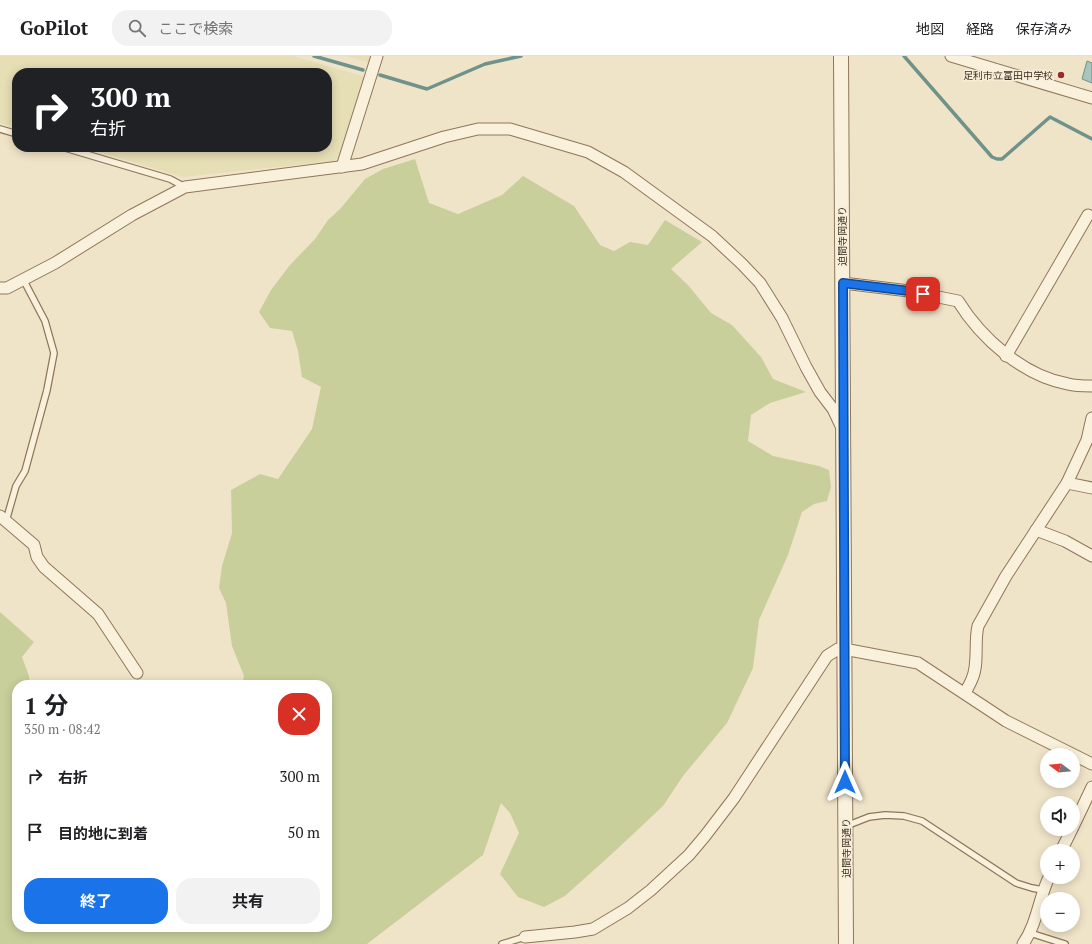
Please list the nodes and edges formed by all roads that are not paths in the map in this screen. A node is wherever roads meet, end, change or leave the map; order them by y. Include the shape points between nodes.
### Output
1 (377, 56) edge
2 (841, 56) edge
3 (951, 56) edge
4 (1092, 98) edge
5 (0, 129) edge
6 (12, 133) edge
7 (79, 152) edge
8 (342, 167) junction
9 (185, 187) junction
10 (1088, 215) dead end
11 (23, 280) junction
12 (843, 283) junction
13 (1, 289) edge
14 (1006, 356) junction
15 (1092, 386) edge
16 (1092, 418) edge
17 (844, 430) junction
18 (1067, 483) junction
19 (1092, 488) edge
20 (3, 519) edge
21 (1036, 530) junction
22 (1092, 556) edge
23 (844, 649) junction
24 (137, 673) dead end
25 (964, 693) junction
26 (1092, 764) edge
27 (1092, 787) edge
28 (1080, 812) edge
29 (846, 826) junction
30 (1046, 884) edge
31 (1043, 890) junction
32 (1030, 933) junction
33 (525, 937) joint
34 (502, 944) edge
35 (846, 944) edge
36 (1024, 944) edge
37 (1065, 944) edge

1 - 8 street
2 - 12 street, 迫間寺岡通り
3 - 4 street
5 - 6 lane
7 - 9 lane via 170,179
8 - 9 street
8 - 17 street via 362,164 444,137 478,129 510,129 588,152 624,172 712,236 750,272 774,304 806,367
9 - 11 street via 132,215
10 - 14 street
11 - 13 street
11 - 20 lane via 44,321 54,353 48,390 25,472 16,486
12 - 14 street via 909,291 958,301 968,318
12 - 17 street, 迫間寺岡通り
14 - 15 street via 1041,376 1067,384
16 - 18 street via 1087,440
17 - 23 street, 迫間寺岡通り
18 - 19 street
18 - 21 street
20 - 24 street via 34,545 44,567 98,614
21 - 22 street via 1065,541
21 - 25 street via 978,626 975,671
23 - 25 street via 918,663
23 - 29 street, 迫間寺岡通り
23 - 33 street via 838,649 827,656 734,798 689,855 651,890 628,908 592,929
25 - 26 street via 1006,721
27 - 28 street
29 - 31 lane via 869,817 886,815 922,821 1016,883
29 - 35 street, 迫間寺岡通り
30 - 31 street
31 - 32 street
32 - 36 street
32 - 37 lane
33 - 34 lane

